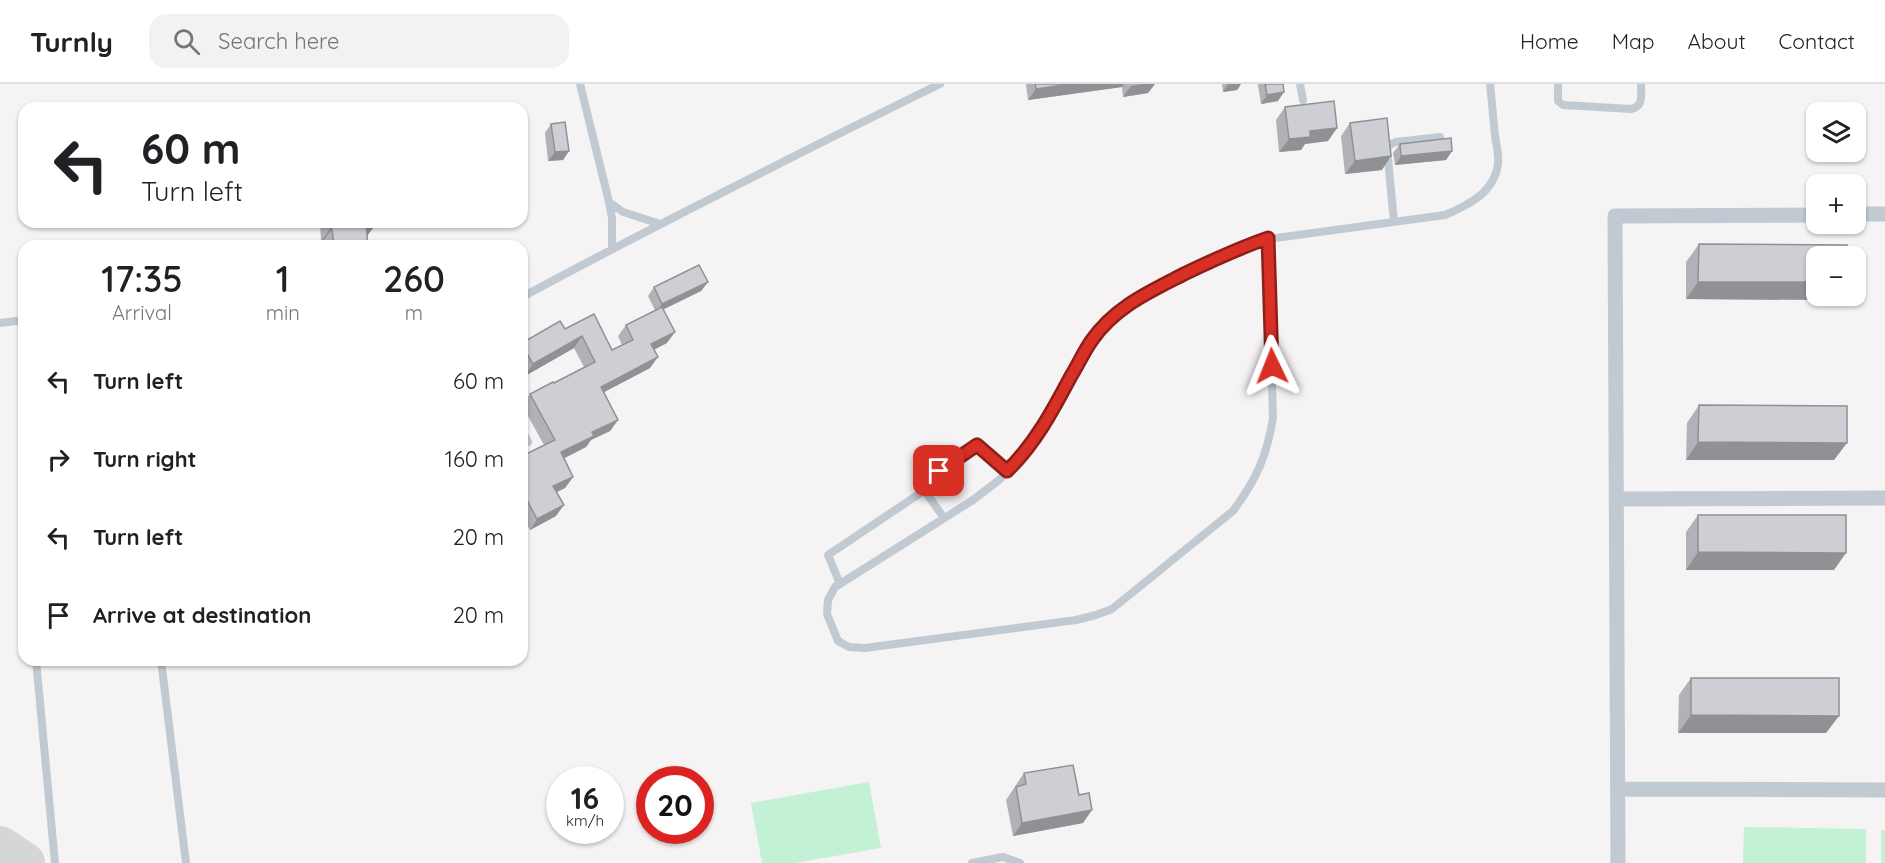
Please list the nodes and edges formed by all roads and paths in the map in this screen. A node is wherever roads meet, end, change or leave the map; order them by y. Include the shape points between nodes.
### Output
1 (580, 84) edge
2 (940, 84) edge
3 (1300, 84) edge
4 (1490, 84) edge
5 (1558, 84) edge
6 (1641, 84) edge
7 (1303, 100) dead end
8 (1440, 137) edge
9 (609, 202) junction
10 (1866, 214) edge
11 (1885, 214) edge
12 (1806, 215) edge
13 (1394, 222) junction
14 (660, 224) junction
15 (1268, 238) junction
16 (612, 248) junction
17 (528, 294) edge
18 (18, 321) edge
19 (0, 323) edge
20 (1007, 471) junction
21 (925, 490) junction
22 (1885, 498) edge
23 (1616, 499) junction
24 (944, 518) junction
25 (840, 584) junction
26 (37, 666) edge
27 (162, 666) edge
28 (1618, 789) junction
29 (1885, 790) edge
30 (55, 863) edge
31 (186, 863) edge
32 (972, 863) edge
33 (1020, 863) edge
34 (1618, 863) edge

1 - 9 lane
2 - 14 lane
3 - 7 lane
4 - 13 lane via 1498,161 1489,187 1463,208 1445,215
5 - 6 lane via 1558,101 1563,105 1631,109 1641,102
8 - 13 lane via 1388,145
9 - 14 lane via 622,212
9 - 16 lane
10 - 11 street
12 - 23 street via 1615,216
13 - 15 lane
14 - 16 lane
15 - 20 lane via 1220,256 1142,295 1114,315 1090,342 1038,434
15 - 25 lane via 1273,418 1259,471 1233,511 1112,609 1076,620 849,647 838,641 827,614 828,600
16 - 17 lane
18 - 19 lane
20 - 21 lane via 977,445 920,484
20 - 24 lane via 974,500
21 - 24 lane
21 - 25 lane via 828,555
22 - 23 street
23 - 28 street
24 - 25 lane
26 - 30 lane
27 - 31 lane
28 - 29 street
28 - 34 street
32 - 33 lane via 1003,857

